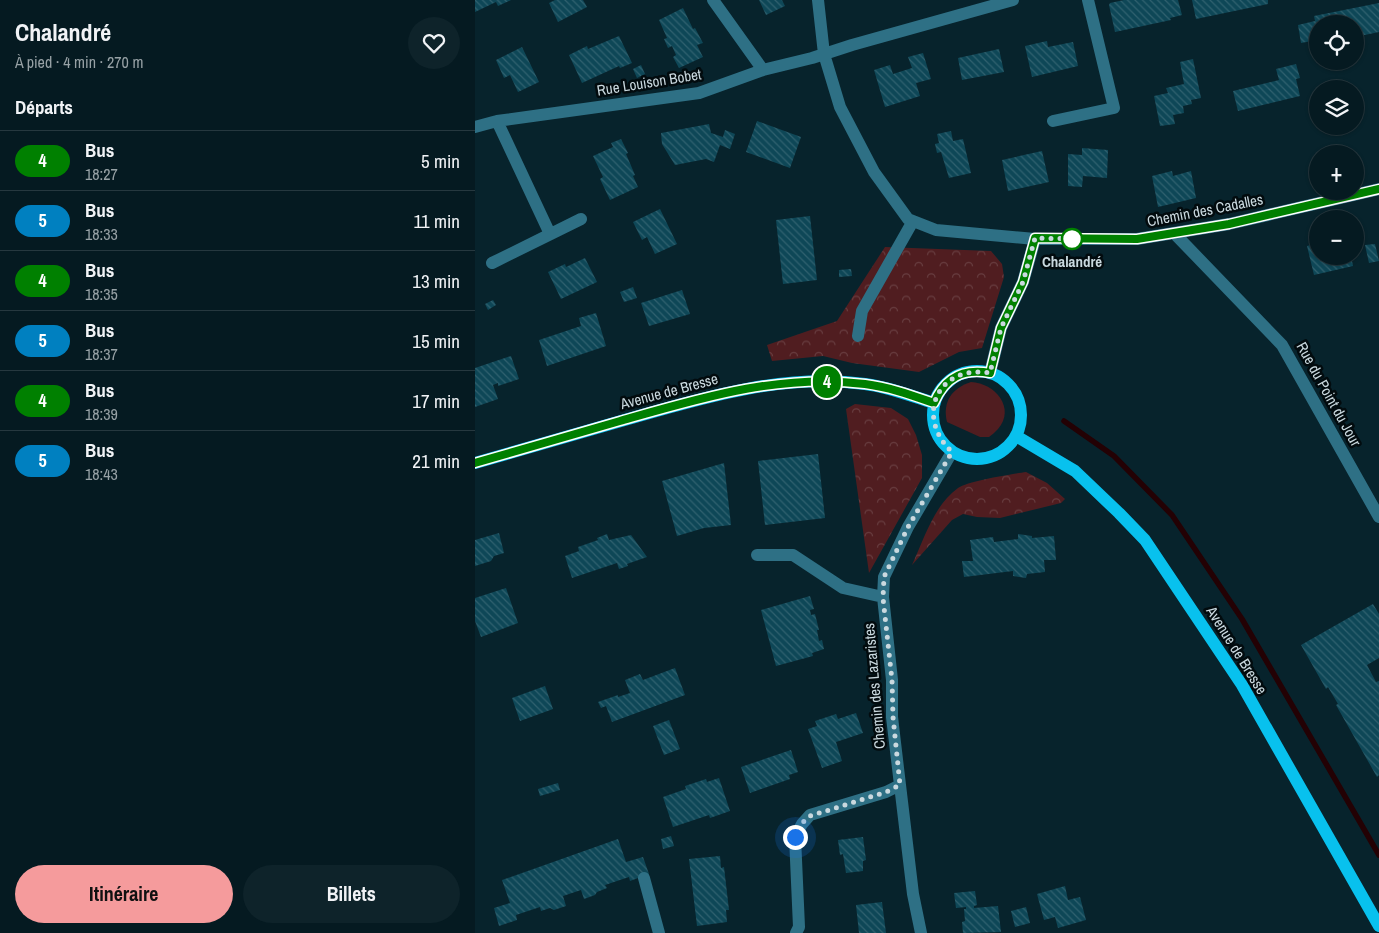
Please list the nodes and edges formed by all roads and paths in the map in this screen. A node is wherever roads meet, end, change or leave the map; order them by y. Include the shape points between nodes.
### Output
1 (713, 0) edge
2 (818, 0) edge
3 (1013, 0) edge
4 (1088, 0) edge
5 (824, 54) junction
6 (763, 70) junction
7 (497, 121) junction
8 (1053, 121) dead end
9 (475, 127) edge
10 (1379, 189) edge
11 (581, 219) dead end
12 (913, 221) junction
13 (1173, 233) junction
14 (550, 234) junction
15 (1035, 238) junction
16 (492, 263) dead end
17 (858, 336) dead end
18 (990, 373) junction
19 (934, 403) junction
20 (1016, 436) junction
21 (952, 452) junction
22 (475, 463) edge
23 (1379, 517) edge
24 (757, 555) dead end
25 (883, 598) junction
26 (900, 785) junction
27 (644, 878) dead end
28 (1379, 926) edge
29 (659, 933) edge
30 (796, 933) edge
31 (921, 933) edge

1 - 6 street
2 - 5 street
3 - 5 street, Rue Louison Bobet
4 - 8 street via 1114,108
5 - 6 street, Rue Louison Bobet
5 - 12 street via 840,108 874,172 907,219
6 - 7 street, Rue Louison Bobet via 699,92
7 - 9 street, Rue Louison Bobet
7 - 14 street
10 - 13 street, Chemin des Cadalles via 1229,224
11 - 14 street
12 - 15 street, Chemin des Cadalles via 936,230
12 - 17 street via 862,311
13 - 15 street, Chemin des Cadalles via 1137,239
13 - 23 street, Rue du Point du Jour via 1282,345
14 - 16 street
15 - 18 street via 1023,282 1001,328
18 - 19 main road via 966,372 955,376 938,393
18 - 20 main road via 1009,385 1020,404 1020,426
19 - 21 main road via 936,431
19 - 22 main road, Avenue de Bresse via 864,384 799,382 756,387 708,396
20 - 21 main road via 999,454 987,458 975,460
20 - 28 main road, Avenue de Bresse via 1075,471 1145,540 1242,685
21 - 25 street, Chemin des Lazaristes via 908,527 884,577
24 - 25 street via 793,555 843,588
25 - 26 street, Chemin des Lazaristes
26 - 30 street via 810,816 801,824 795,837 799,928
26 - 31 street, Chemin des Lazaristes
27 - 29 street

